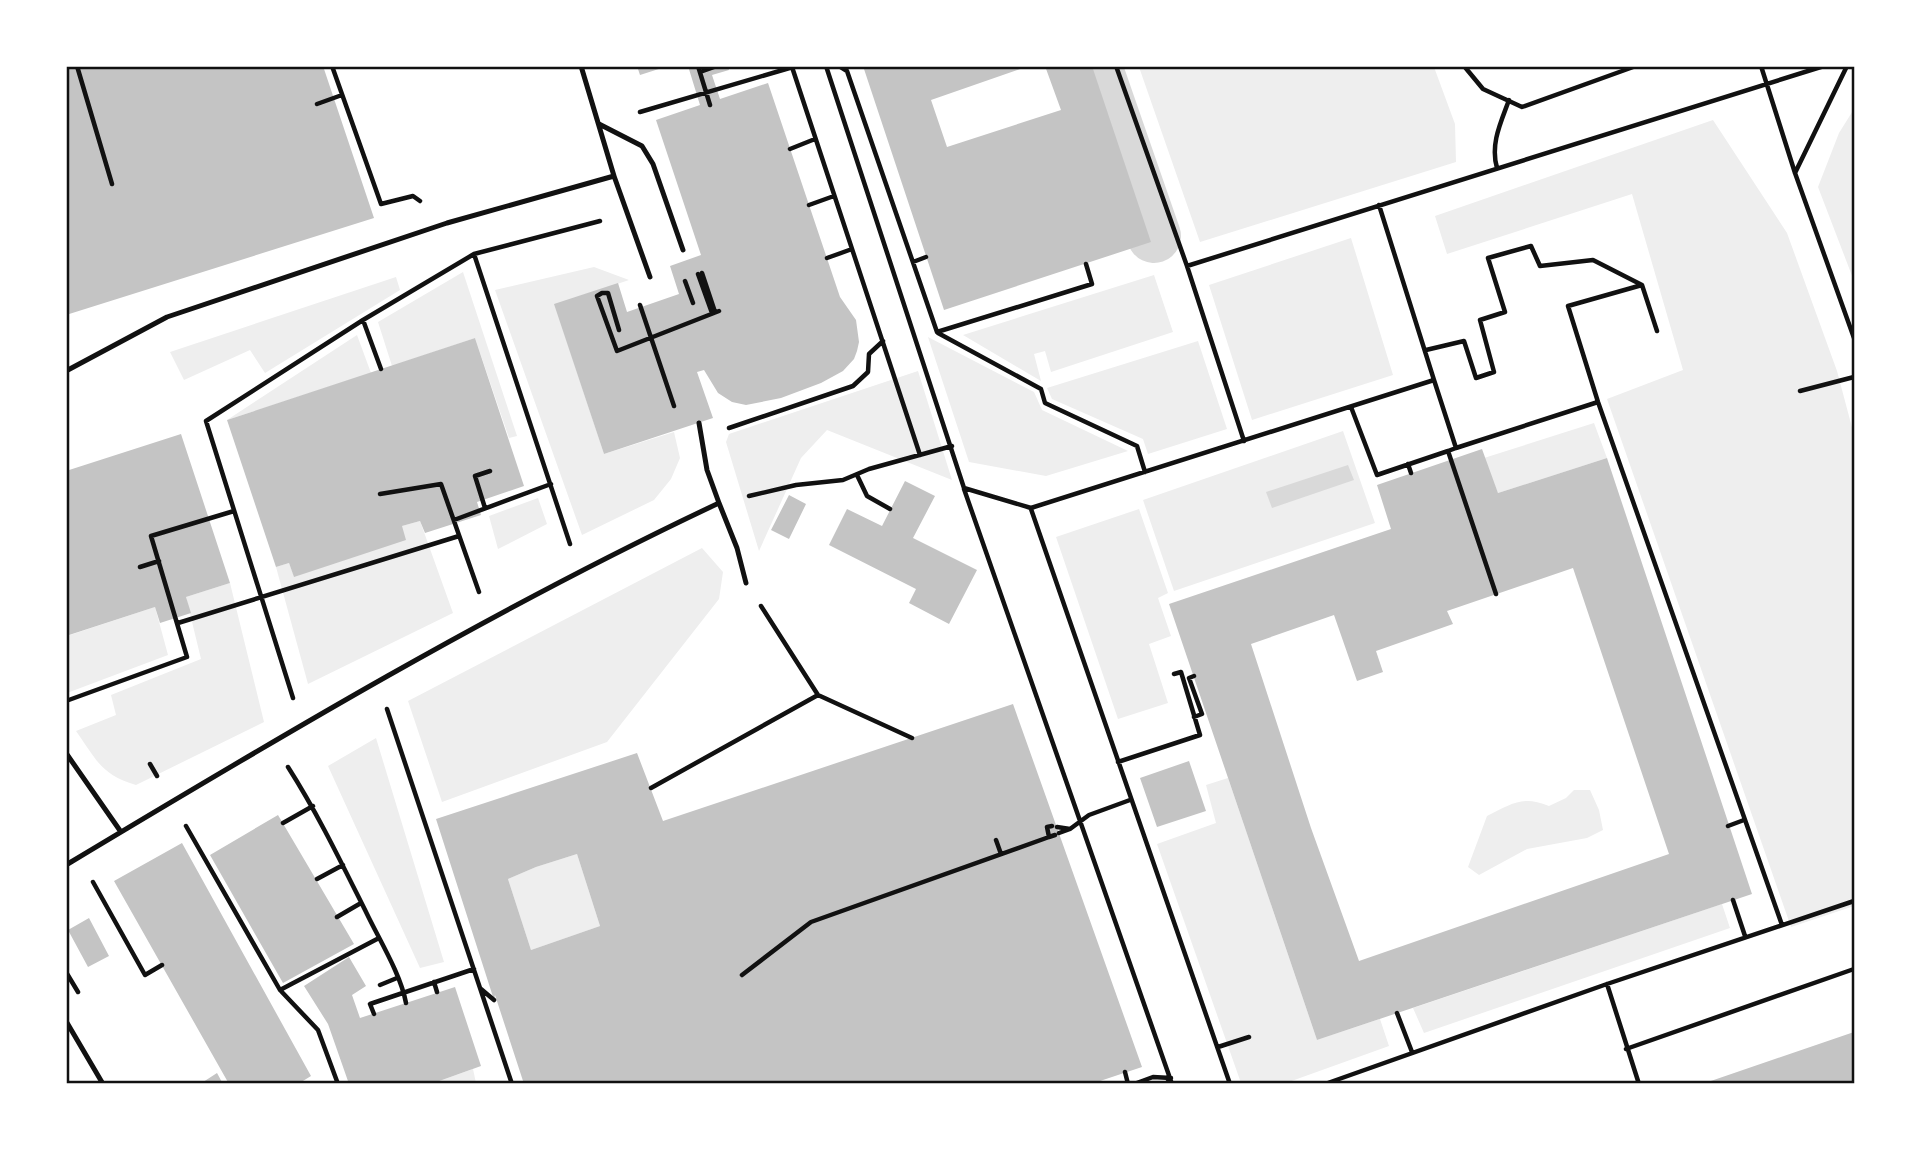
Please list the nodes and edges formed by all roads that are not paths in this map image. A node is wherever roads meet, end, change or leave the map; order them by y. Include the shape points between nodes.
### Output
1 (580, 66) edge
2 (599, 124) junction
3 (614, 176) junction
4 (683, 250) dead end
5 (650, 277) dead end
6 (66, 371) edge
7 (699, 423) dead end
8 (719, 503) junction
9 (746, 583) road end
10 (66, 753) edge
11 (121, 832) junction
12 (66, 865) edge
13 (66, 1021) edge
14 (103, 1083) edge

1 - 2 lane
2 - 3 lane
2 - 4 lane via 642,146 653,164
3 - 5 lane
3 - 6 lane via 447,223 167,317
7 - 8 lane via 707,470
8 - 9 lane
8 - 11 lane via 580,572 274,741
10 - 11 lane
11 - 12 lane
13 - 14 lane

